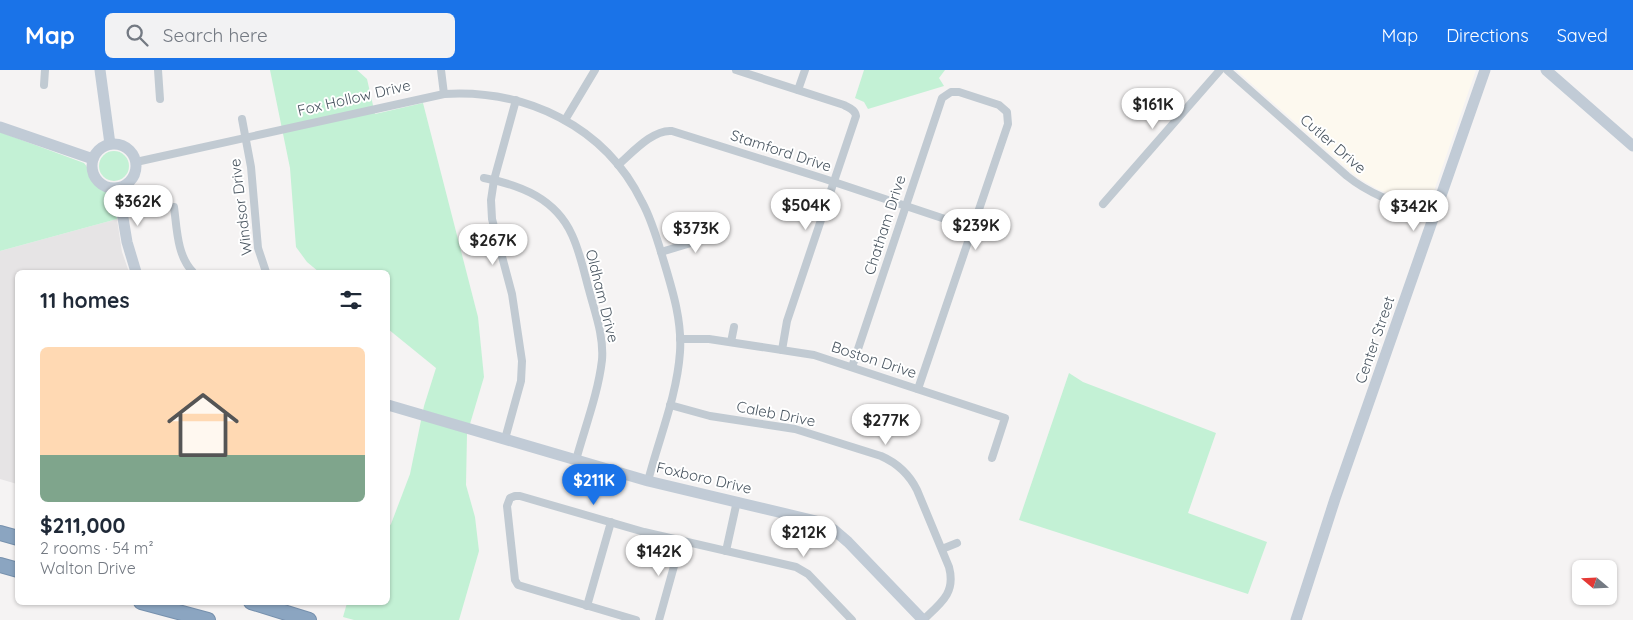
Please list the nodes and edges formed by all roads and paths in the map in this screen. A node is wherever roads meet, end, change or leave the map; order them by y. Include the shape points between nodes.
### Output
1 (45, 70) edge
2 (100, 70) edge
3 (158, 70) edge
4 (441, 70) edge
5 (594, 70) edge
6 (736, 70) edge
7 (805, 70) edge
8 (1220, 70) edge
9 (1227, 70) edge
10 (1485, 70) edge
11 (1546, 70) edge
12 (44, 85) dead end
13 (798, 90) junction
14 (444, 94) junction
15 (160, 99) dead end
16 (516, 100) junction
17 (242, 119) dead end
18 (565, 120) junction
19 (0, 127) edge
20 (246, 138) junction
21 (110, 144) junction
22 (1633, 146) edge
23 (93, 159) junction
24 (136, 162) junction
25 (618, 165) junction
26 (484, 178) dead end
27 (494, 180) junction
28 (834, 182) junction
29 (118, 188) junction
30 (1103, 204) dead end
31 (906, 206) junction
32 (174, 208) dead end
33 (1434, 216) junction
34 (972, 228) junction
35 (724, 233) dead end
36 (661, 252) junction
37 (135, 270) edge
38 (191, 270) edge
39 (264, 270) edge
40 (734, 327) dead end
41 (680, 339) junction
42 (731, 342) junction
43 (782, 350) junction
44 (852, 367) junction
45 (918, 389) junction
46 (670, 405) junction
47 (390, 406) edge
48 (505, 439) junction
49 (992, 458) dead end
50 (576, 460) junction
51 (648, 480) junction
52 (737, 501) junction
53 (611, 522) junction
54 (0, 533) edge
55 (15, 537) edge
56 (681, 540) junction
57 (957, 543) dead end
58 (942, 549) junction
59 (726, 551) junction
60 (0, 565) edge
61 (15, 569) edge
62 (152, 605) edge
63 (261, 605) edge
64 (587, 606) junction
65 (208, 620) edge
66 (309, 620) edge
67 (636, 620) edge
68 (659, 620) edge
69 (852, 620) edge
70 (923, 620) edge
71 (1296, 620) edge

1 - 12 street
2 - 21 street
3 - 15 street
4 - 14 street
5 - 18 street
6 - 13 street
7 - 13 street
8 - 30 street
9 - 33 street, Cutler Drive via 1360,186 1380,197
10 - 33 street, Center Street
11 - 22 street
13 - 28 street via 844,105 855,112
14 - 16 street, Fox Hollow Drive via 480,94
14 - 20 street, Fox Hollow Drive
16 - 18 street, Fox Hollow Drive
16 - 27 street
17 - 20 street, Windsor Drive
18 - 25 street, Fox Hollow Drive via 592,139
19 - 23 street
20 - 24 street, Fox Hollow Drive
20 - 39 street, Windsor Drive via 258,248
21 - 23 street via 98,151
21 - 24 street via 127,148
23 - 29 street via 93,171 99,182
24 - 29 street via 136,172 131,181
25 - 28 street, Stamford Drive via 654,134 667,130
25 - 36 street, Fox Hollow Drive via 642,201
26 - 27 street, Oldham Drive
27 - 48 street via 491,214 512,294 522,361 520,388
27 - 50 street, Oldham Drive via 526,190 555,210 572,236 580,261 598,324 602,351 599,379
28 - 31 street, Stamford Drive
28 - 43 street via 787,321
29 - 37 street
31 - 34 street, Stamford Drive
31 - 34 street, Chatham Drive via 941,101 947,93 967,94 999,105 1007,112 1008,124
31 - 44 street, Chatham Drive
32 - 38 street via 182,254
33 - 71 street, Center Street
34 - 45 street
35 - 36 street
36 - 41 street, Fox Hollow Drive via 675,302
40 - 42 street
41 - 42 street, Boston Drive
41 - 46 street, Fox Hollow Drive
42 - 43 street, Boston Drive
43 - 44 street, Boston Drive via 814,355
44 - 45 street, Boston Drive
45 - 49 street, Boston Drive via 1006,418
46 - 51 street, Fox Hollow Drive
46 - 58 street, Caleb Drive via 710,416 794,429 881,456 902,469 914,484
47 - 48 street, Foxboro Drive
48 - 50 street, Foxboro Drive
50 - 51 street, Foxboro Drive
51 - 52 street, Foxboro Drive
52 - 59 street
52 - 70 street, Foxboro Drive via 810,518 828,527 848,542
53 - 56 street
53 - 64 street
53 - 64 street via 518,496 510,498 507,504 518,585
54 - 55 highway
56 - 59 street
56 - 68 street
57 - 58 street
58 - 70 street, Caleb Drive via 951,573 950,588
59 - 69 street via 800,569
60 - 61 highway
62 - 65 highway
63 - 66 highway
64 - 67 street

